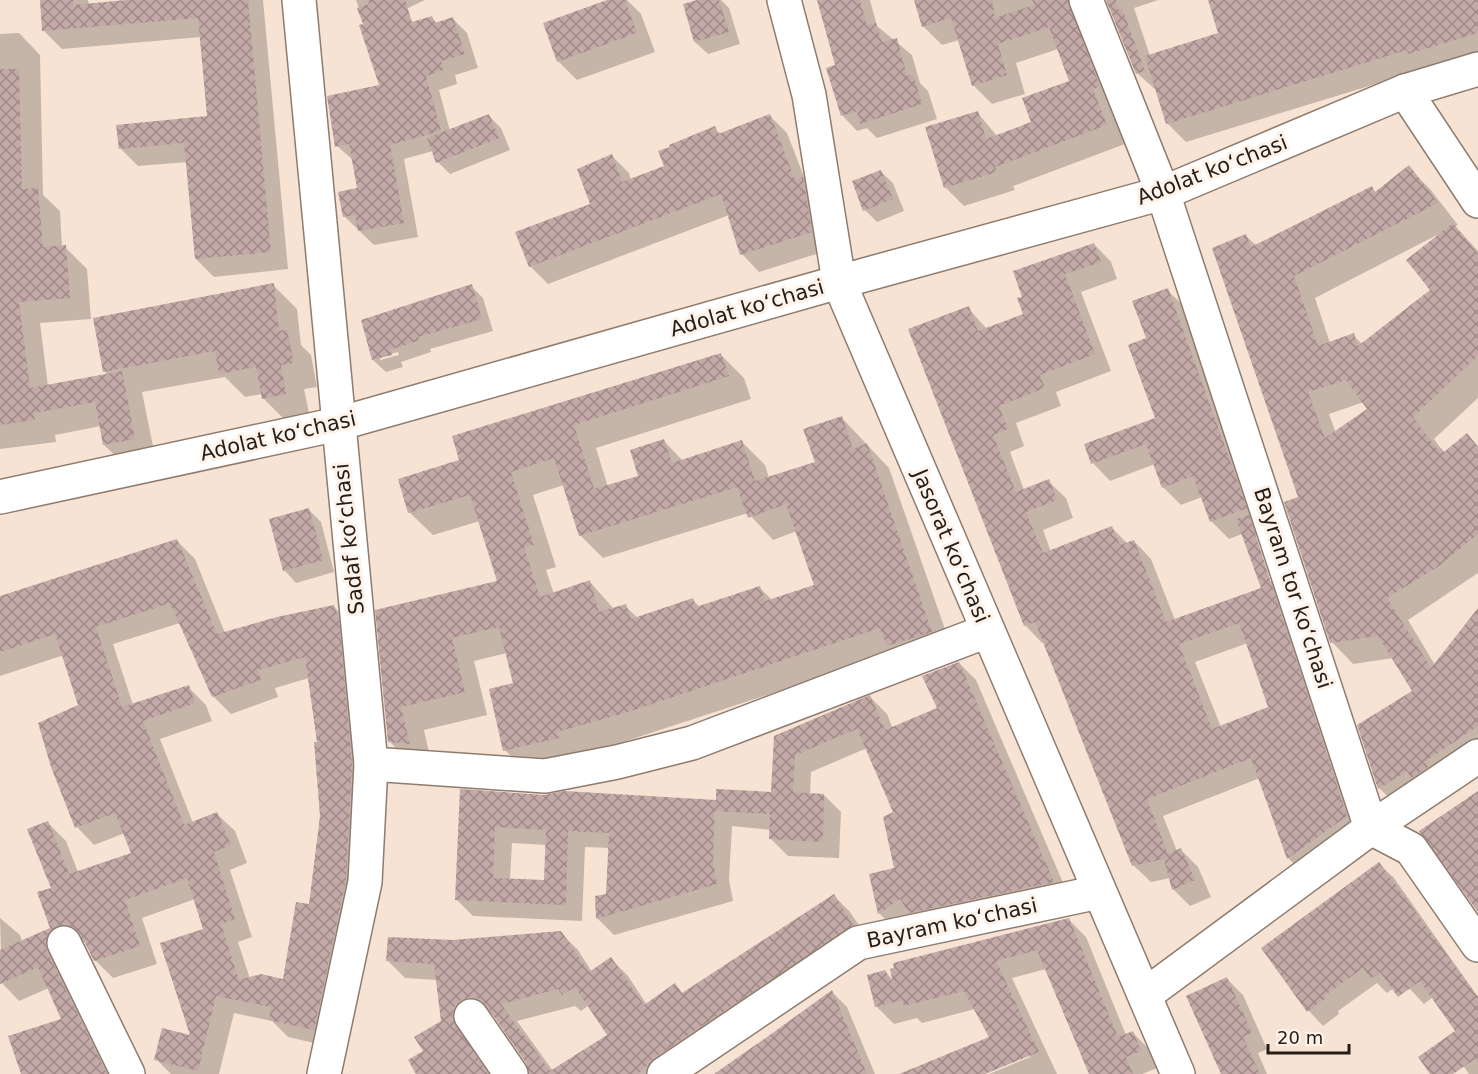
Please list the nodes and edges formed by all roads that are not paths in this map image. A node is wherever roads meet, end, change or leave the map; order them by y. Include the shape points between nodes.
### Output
1 (299, 0) edge
2 (784, 0) edge
3 (1086, 0) edge
4 (1478, 69) edge
5 (1405, 91) junction
6 (1163, 194) junction
7 (1478, 201) edge
8 (838, 282) junction
9 (338, 424) junction
10 (0, 497) edge
11 (987, 630) junction
12 (1478, 756) edge
13 (371, 764) junction
14 (1371, 828) junction
15 (1100, 892) junction
16 (64, 943) dead end
17 (1478, 945) edge
18 (1145, 995) junction
19 (471, 1016) dead end
20 (698, 1064) edge
21 (128, 1074) edge
22 (324, 1074) edge
23 (511, 1074) edge
24 (663, 1074) edge
25 (1178, 1074) edge

1 - 9 street, Sadaf koʻchasi
2 - 8 street, Jasorat koʻchasi via 809,95
3 - 6 street, Bayram tor koʻchasi
4 - 5 street, Adolat koʻchasi
5 - 6 street, Adolat koʻchasi
5 - 7 street
6 - 8 street, Adolat koʻchasi
6 - 14 street, Bayram tor koʻchasi
8 - 9 street, Adolat koʻchasi
8 - 11 street, Jasorat koʻchasi
9 - 10 street, Adolat koʻchasi
9 - 13 street, Sadaf koʻchasi
11 - 13 street via 692,743 617,762 545,776
11 - 15 street, Jasorat koʻchasi
12 - 14 street
13 - 22 street, Sadaf koʻchasi via 365,882
14 - 17 street via 1411,849
14 - 18 street
15 - 18 street, Jasorat koʻchasi
15 - 20 street, Bayram koʻchasi via 858,943
16 - 21 street
18 - 25 street, Jasorat koʻchasi
19 - 23 street
20 - 24 street, Bayram koʻchasi

